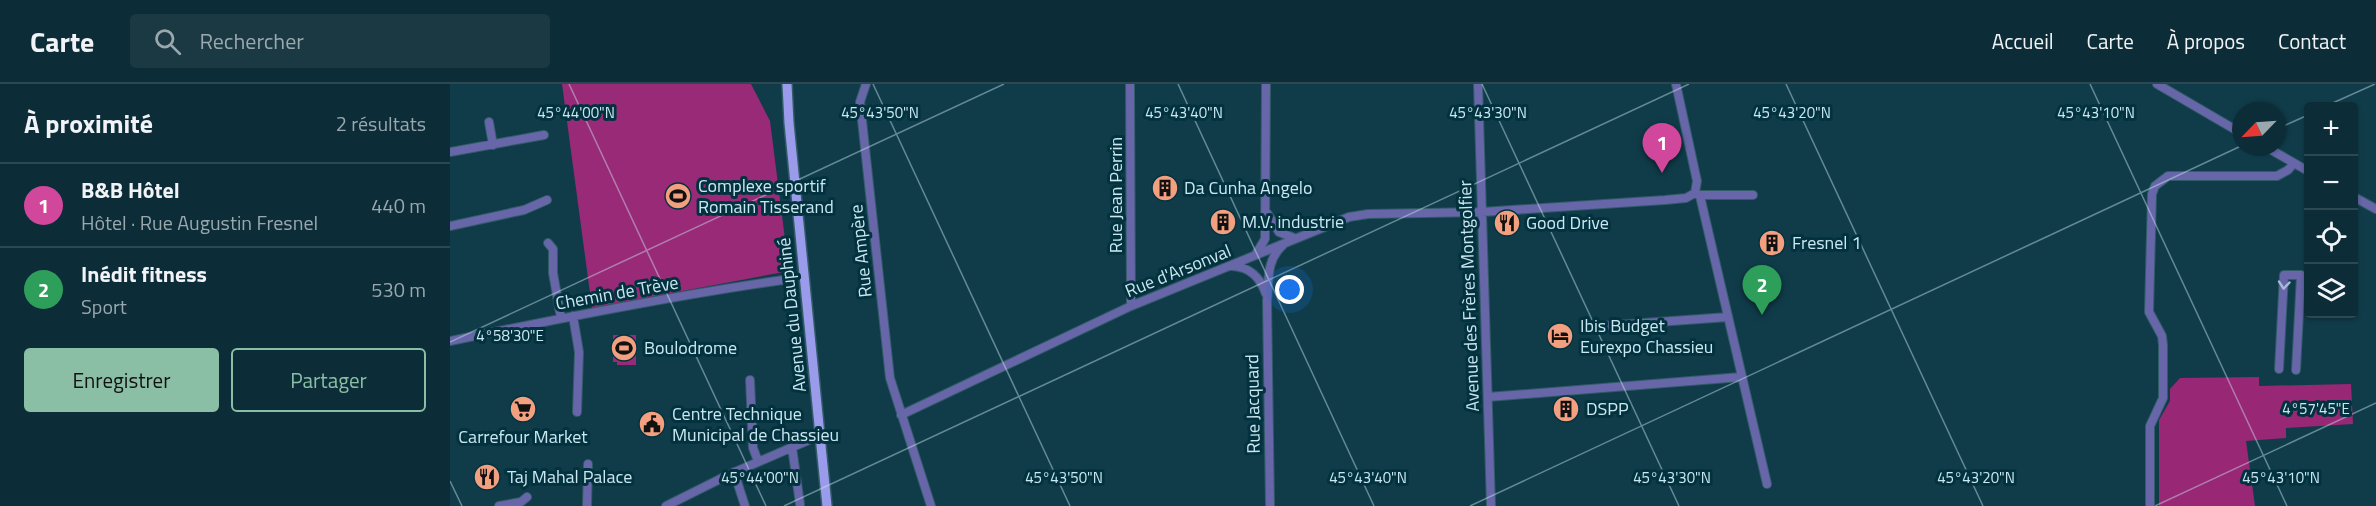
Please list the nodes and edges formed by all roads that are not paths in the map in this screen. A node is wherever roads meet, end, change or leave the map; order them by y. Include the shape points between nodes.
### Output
1 (787, 84) edge
2 (866, 84) edge
3 (1130, 84) edge
4 (1266, 84) edge
5 (1478, 84) edge
6 (1676, 84) edge
7 (2157, 84) edge
8 (489, 122) dead end
9 (2232, 128) edge
10 (544, 135) dead end
11 (493, 145) junction
12 (450, 152) edge
13 (2282, 156) edge
14 (2294, 163) junction
15 (2304, 169) edge
16 (1697, 195) junction
17 (1753, 195) dead end
18 (2358, 199) edge
19 (547, 200) dead end
20 (1266, 209) junction
21 (2376, 209) edge
22 (1482, 212) junction
23 (450, 226) edge
24 (1296, 238) junction
25 (1287, 242) junction
26 (548, 243) dead end
27 (1253, 256) junction
28 (1231, 266) junction
29 (790, 279) dead end
30 (1267, 301) junction
31 (1131, 306) junction
32 (573, 316) junction
33 (1728, 317) junction
34 (561, 318) junction
35 (1588, 327) dead end
36 (450, 341) edge
37 (2279, 369) dead end
38 (2296, 370) dead end
39 (1741, 377) junction
40 (750, 380) dead end
41 (1488, 397) junction
42 (577, 412) dead end
43 (901, 414) junction
44 (809, 440) dead end
45 (792, 447) junction
46 (758, 461) junction
47 (588, 464) dead end
48 (734, 472) junction
49 (1767, 484) dead end
50 (526, 497) dead end
51 (800, 504) dead end
52 (499, 506) edge
53 (587, 506) edge
54 (666, 506) edge
55 (745, 506) edge
56 (827, 506) edge
57 (931, 506) edge
58 (1270, 506) edge
59 (1491, 506) edge
60 (2150, 506) edge

1 - 56 main road, Avenue du Dauphiné
2 - 43 street, Rue Ampère via 860,102 888,366
3 - 31 street, Rue Jean Perrin
4 - 20 street
5 - 22 street, Avenue des Frères Montgolfier
6 - 16 street
7 - 9 street
8 - 11 street
10 - 11 street
11 - 12 street
13 - 14 street
14 - 15 street
14 - 60 street via 2277,176 2168,176 2152,194 2149,312 2162,336 2163,398 2150,426
16 - 17 street, Rue d'Arsonval
16 - 22 street, Rue d'Arsonval
16 - 33 street
18 - 21 street
19 - 23 street via 524,210
20 - 24 street via 1279,232
20 - 27 street via 1264,242
22 - 24 street, Rue d'Arsonval via 1368,214 1349,217
22 - 41 street, Avenue des Frères Montgolfier
24 - 25 street, Rue d'Arsonval
25 - 27 street, Rue d'Arsonval
25 - 30 street, Rue Jacquard via 1270,263
26 - 34 street via 553,249
27 - 28 street, Rue d'Arsonval
28 - 30 street, Rue Jacquard via 1258,277
28 - 31 street, Rue d'Arsonval
29 - 32 street, Chemin de Trève
30 - 58 street, Rue Jacquard
31 - 43 street, Rue d'Arsonval
32 - 34 street, Chemin de Trève
32 - 42 street via 579,352
33 - 35 street
33 - 39 street
34 - 36 street, Chemin de Trève
38 -> 37 street via 2301,276 2284,275
39 - 41 street
39 - 49 street
40 - 46 street via 753,448
41 - 59 street, Avenue des Frères Montgolfier
43 - 57 street, Rue Ampère
44 - 45 street
45 - 46 street
45 - 51 street
46 - 48 street
47 - 53 street
48 - 54 street
48 - 55 street
50 - 52 street via 521,502

